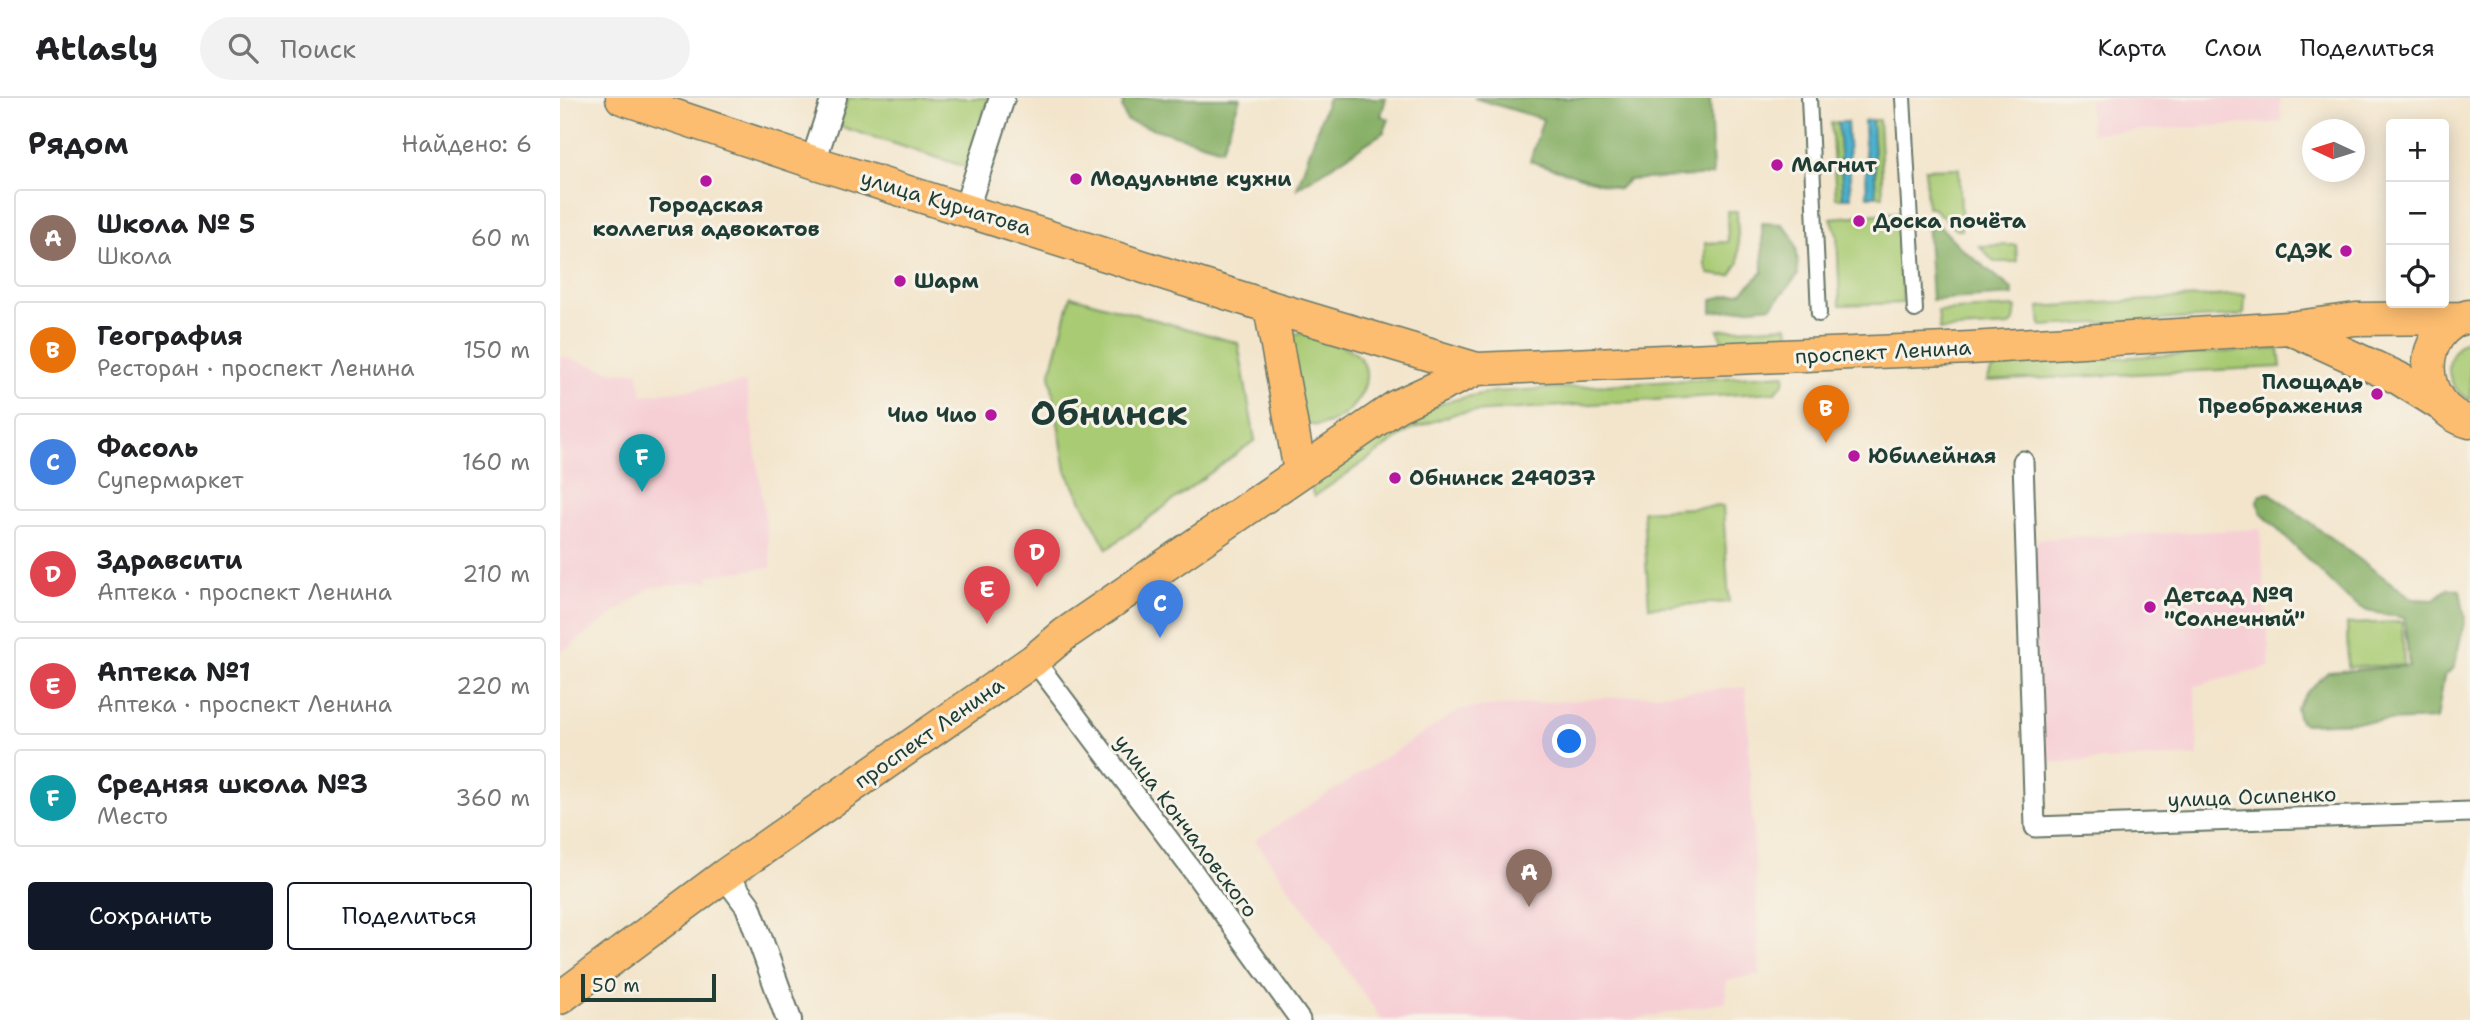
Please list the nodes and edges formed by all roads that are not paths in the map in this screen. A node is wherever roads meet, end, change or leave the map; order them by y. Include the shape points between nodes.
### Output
1 (622, 98) edge
2 (834, 98) edge
3 (1002, 98) edge
4 (1809, 98) edge
5 (1903, 98) edge
6 (813, 162) junction
7 (966, 209) junction
8 (1270, 307) junction
9 (1915, 310) dead end
10 (1819, 314) dead end
11 (2467, 317) edge
12 (2289, 328) junction
13 (1477, 369) junction
14 (2440, 404) junction
15 (2470, 422) edge
16 (2023, 461) dead end
17 (1300, 471) junction
18 (1034, 660) junction
19 (2470, 812) edge
20 (725, 875) junction
21 (560, 998) edge
22 (789, 1020) edge
23 (1300, 1020) edge

1 - 6 main road, улица Курчатова
2 - 6 street
3 - 7 street
4 - 10 street
5 - 9 street
6 - 7 main road, улица Курчатова
7 - 8 main road, улица Курчатова
8 - 13 main road, улица Курчатова
8 - 17 main road
11 - 12 main road, проспект Ленина via 2356,319
11 - 14 main road via 2442,332 2429,355 2429,381
12 - 13 main road, проспект Ленина via 1971,348
12 - 14 main road, проспект Ленина via 2398,378
13 - 17 main road, проспект Ленина via 1397,406
14 - 15 main road, проспект Ленина
16 - 19 street, улица Осипенко via 2035,827
17 - 18 main road, проспект Ленина
18 - 20 main road, проспект Ленина
18 - 23 street, улица Кончаловского
20 - 21 main road, проспект Ленина
20 - 22 street via 748,906

